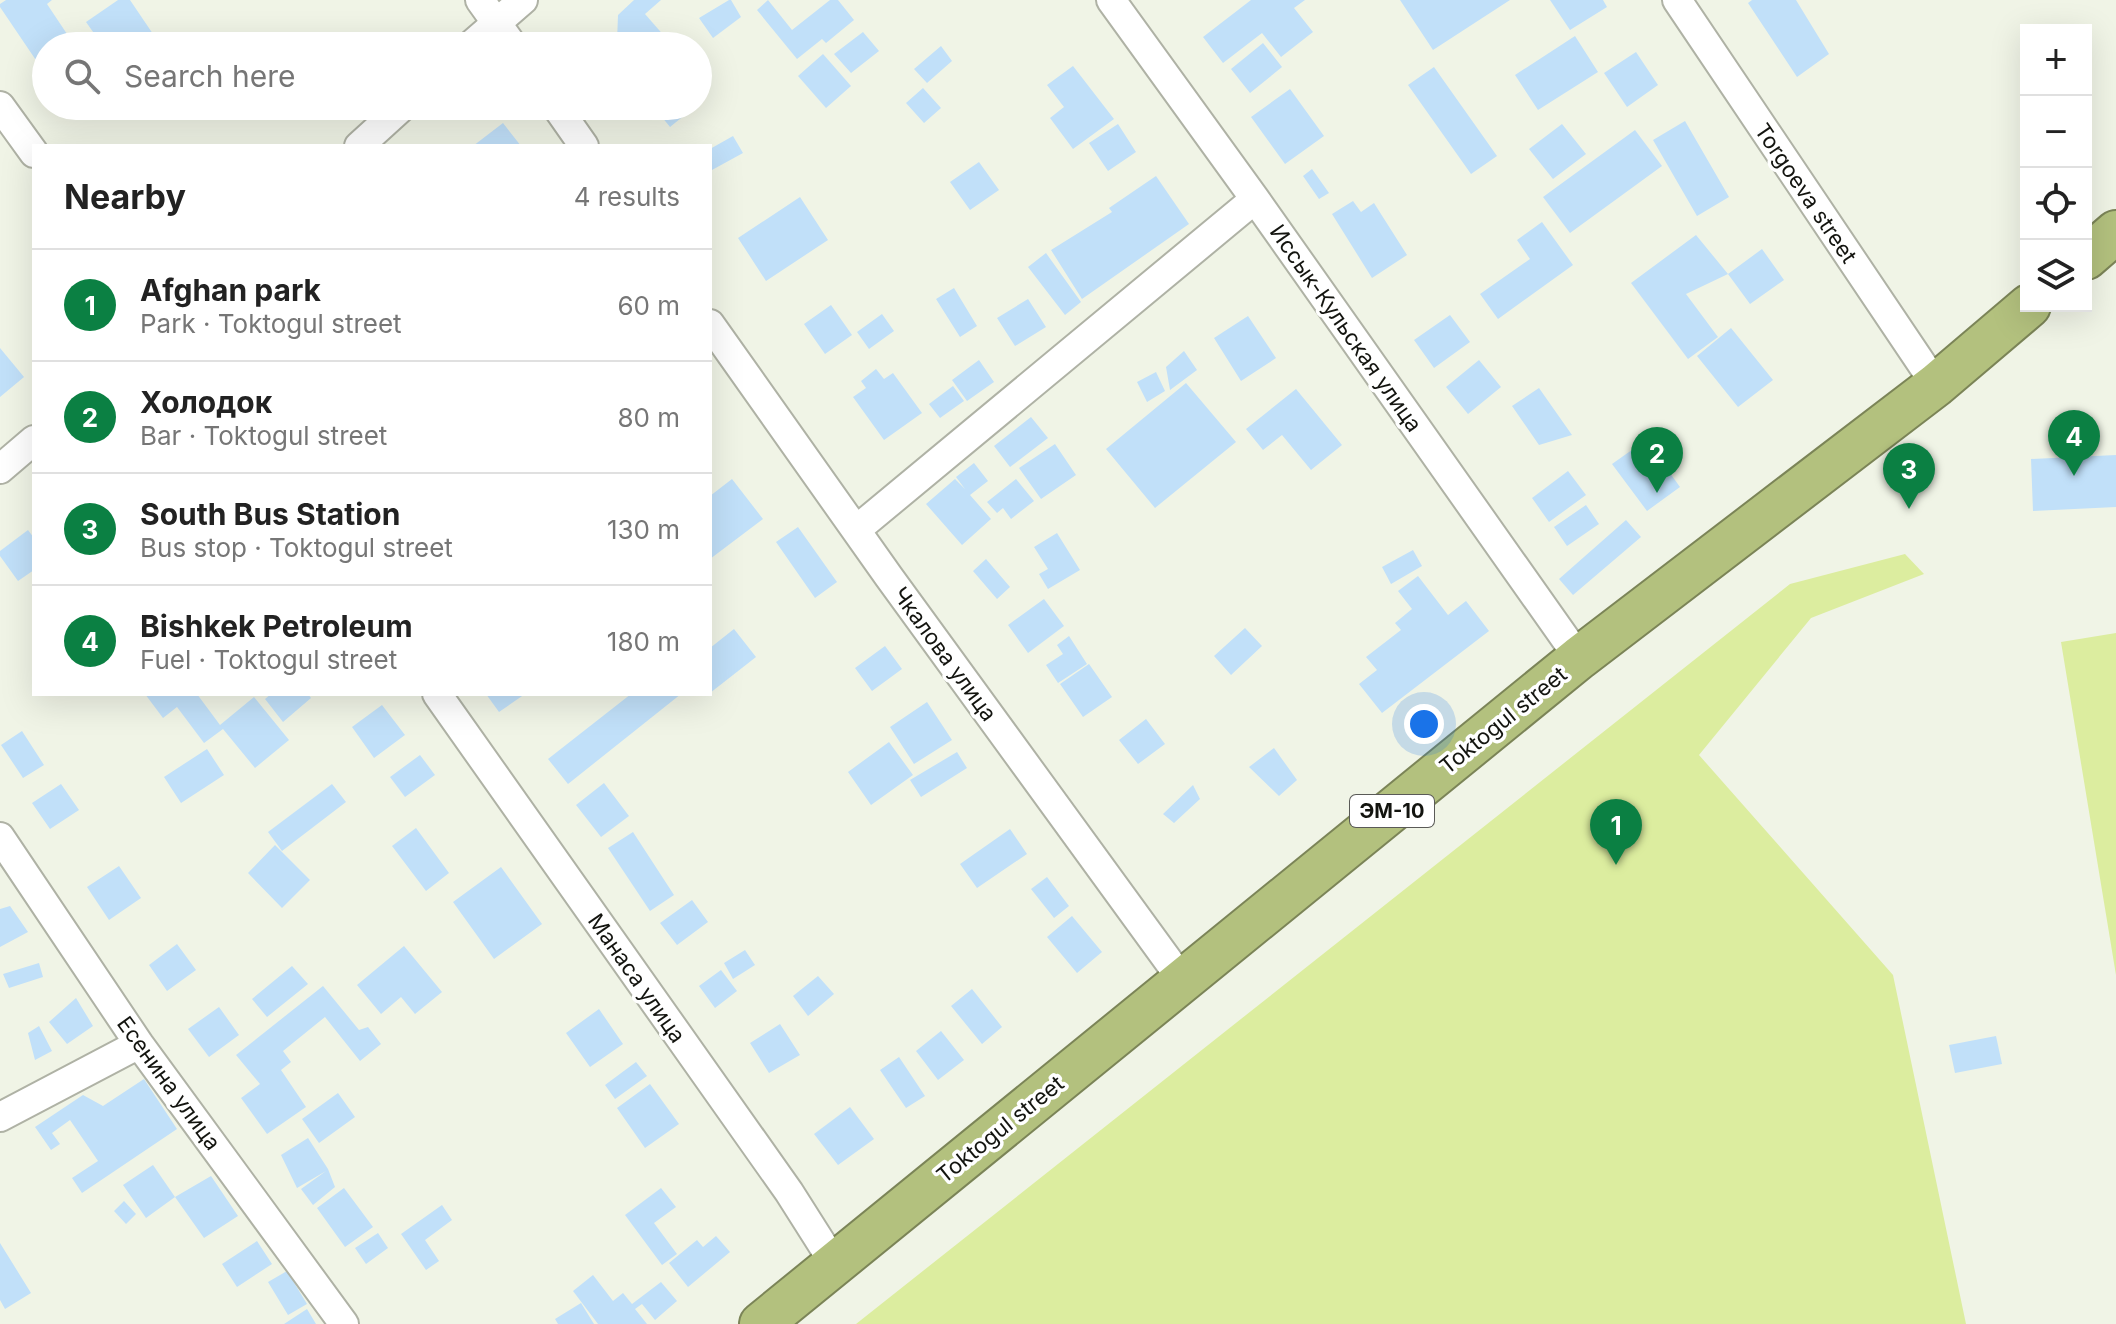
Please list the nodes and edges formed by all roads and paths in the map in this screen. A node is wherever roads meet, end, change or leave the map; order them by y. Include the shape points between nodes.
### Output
1 (480, 0) edge
2 (523, 0) edge
3 (1111, 0) edge
4 (1677, 0) edge
5 (496, 23) junction
6 (486, 32) edge
7 (503, 32) edge
8 (0, 106) edge
9 (388, 120) edge
10 (566, 120) edge
11 (361, 144) edge
12 (583, 144) edge
13 (32, 150) edge
14 (1255, 199) junction
15 (2116, 232) edge
16 (2092, 253) edge
17 (2022, 312) edge
18 (712, 327) edge
19 (1936, 385) junction
20 (32, 442) edge
21 (0, 469) edge
22 (856, 530) junction
23 (1579, 658) junction
24 (438, 696) edge
25 (0, 837) edge
26 (1183, 981) junction
27 (139, 1044) junction
28 (0, 1117) edge
29 (834, 1263) junction
30 (344, 1324) edge
31 (761, 1324) edge

1 - 5 street
2 - 5 street
3 - 14 street, Иссык-Кульская улица
4 - 19 street, Torgoeva street
5 - 6 street
5 - 7 street
8 - 13 street
9 - 11 street
10 - 12 street
14 - 22 street
14 - 23 street, Иссык-Кульская улица
15 - 16 highway
17 - 19 highway, Toktogul street / ЭМ-10
18 - 22 street, Чкалова улица
19 - 23 highway, Toktogul street / ЭМ-10
20 - 21 street
22 - 26 street, Чкалова улица
23 - 26 highway, Toktogul street / ЭМ-10
24 - 29 street, Манаса улица
25 - 27 street, Есенина улица
26 - 29 highway, Toktogul street / ЭМ-10
27 - 28 street
27 - 30 street, Есенина улица
29 - 31 highway, Toktogul street / ЭМ-10

